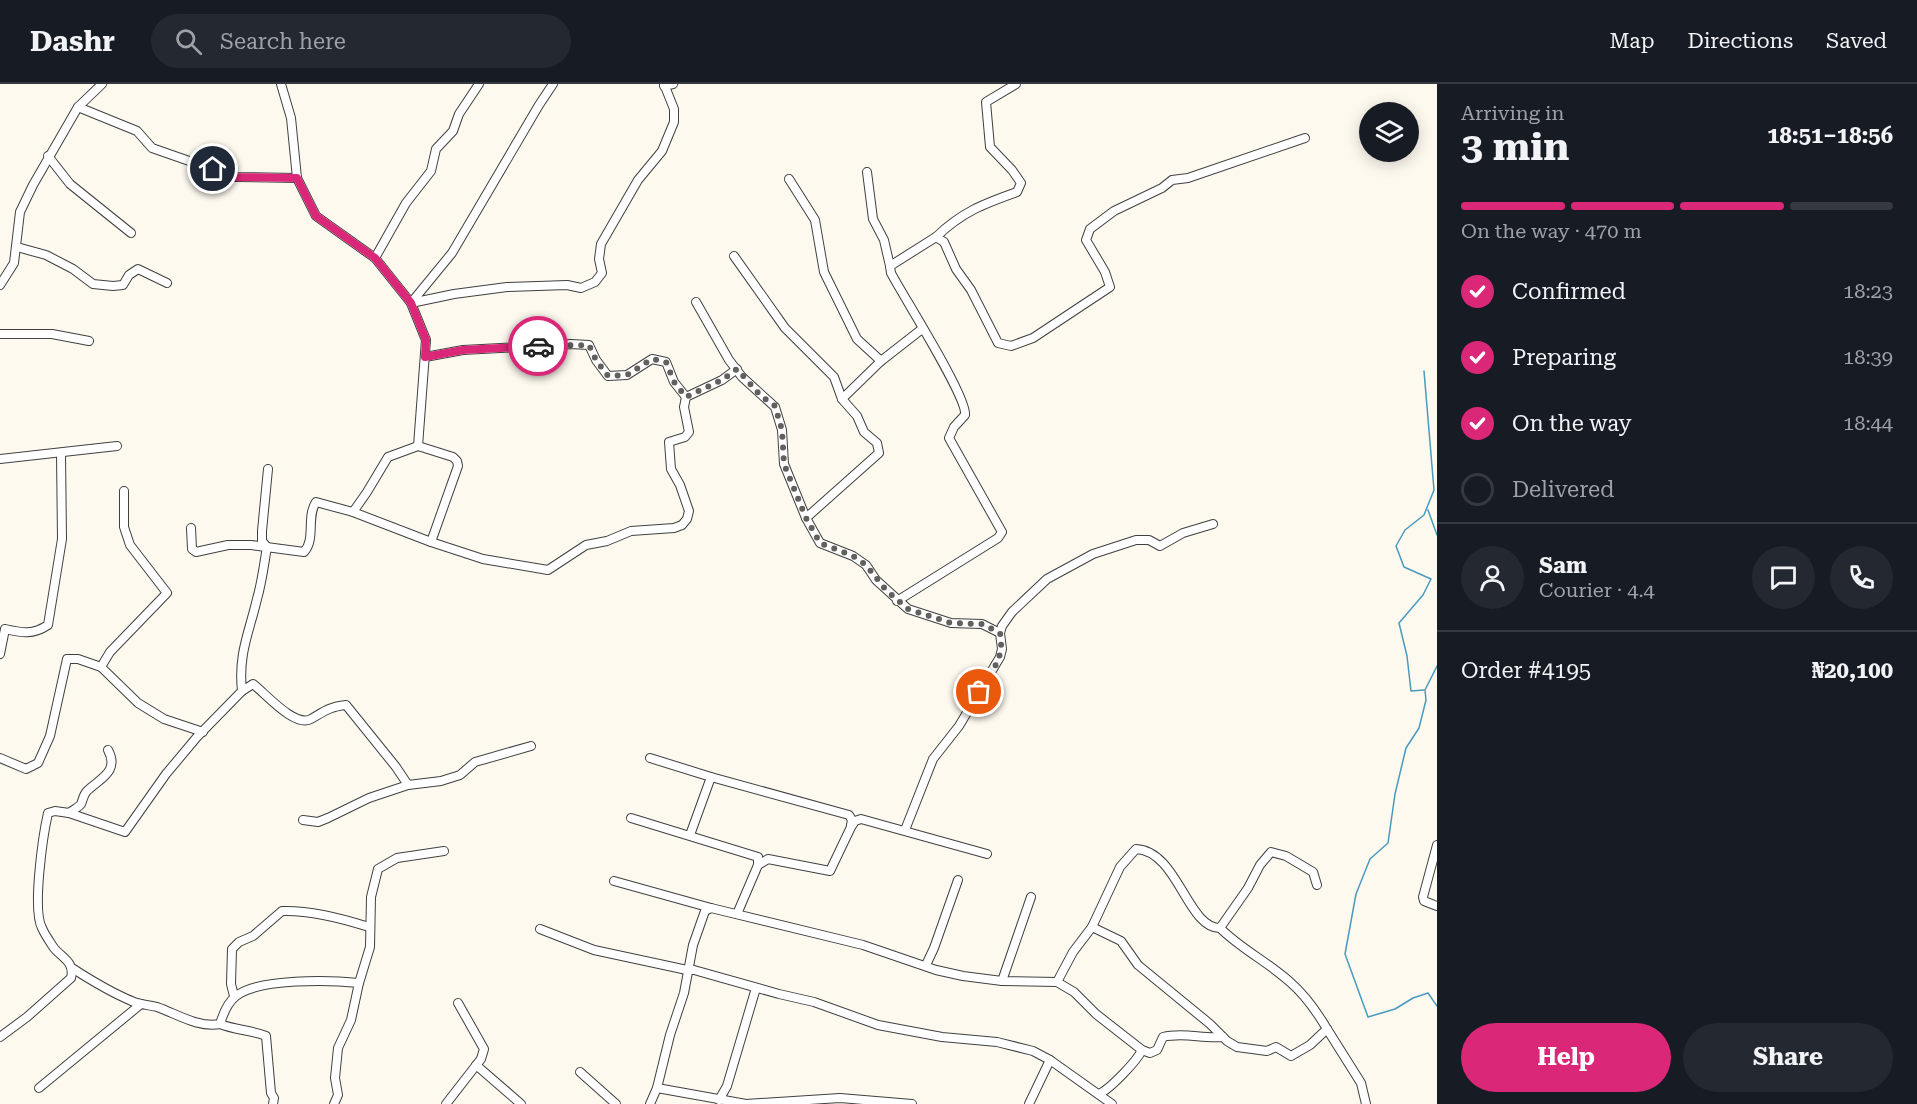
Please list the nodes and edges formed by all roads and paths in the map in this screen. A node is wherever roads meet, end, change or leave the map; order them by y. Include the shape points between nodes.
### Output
1 (102, 84) edge
2 (280, 84) edge
3 (480, 84) edge
4 (554, 84) edge
5 (674, 84) edge
6 (1016, 84) edge
7 (664, 85) edge
8 (78, 107) junction
9 (1305, 138) dead end
10 (48, 156) junction
11 (867, 172) dead end
12 (297, 178) junction
13 (789, 179) dead end
14 (131, 232) dead end
15 (936, 237) junction
16 (17, 247) junction
17 (734, 256) dead end
18 (375, 258) junction
19 (890, 266) junction
20 (167, 283) dead end
21 (0, 285) edge
22 (696, 302) dead end
23 (411, 303) junction
24 (922, 329) junction
25 (0, 334) edge
26 (89, 341) dead end
27 (425, 357) junction
28 (881, 361) junction
29 (737, 369) junction
30 (686, 397) junction
31 (842, 399) junction
32 (117, 446) dead end
33 (418, 446) junction
34 (61, 454) junction
35 (0, 459) edge
36 (268, 469) dead end
37 (124, 491) dead end
38 (353, 512) junction
39 (806, 518) junction
40 (1213, 524) dead end
41 (191, 528) dead end
42 (430, 542) junction
43 (267, 547) junction
44 (897, 601) junction
45 (3, 628) edge
46 (1000, 633) junction
47 (0, 654) edge
48 (101, 667) junction
49 (242, 691) junction
50 (203, 732) junction
51 (531, 746) dead end
52 (108, 750) dead end
53 (0, 758) edge
54 (650, 758) dead end
55 (711, 777) junction
56 (408, 785) junction
57 (69, 813) junction
58 (631, 818) dead end
59 (303, 820) dead end
60 (851, 827) junction
61 (904, 830) junction
62 (690, 836) junction
63 (1437, 845) edge
64 (444, 851) dead end
65 (987, 854) dead end
66 (758, 865) junction
67 (958, 880) dead end
68 (614, 881) dead end
69 (1317, 885) dead end
70 (1031, 897) dead end
71 (1437, 906) edge
72 (711, 908) junction
73 (737, 914) junction
74 (369, 927) junction
75 (1092, 927) junction
76 (1220, 928) junction
77 (540, 929) dead end
78 (926, 965) junction
79 (72, 968) junction
80 (687, 970) junction
81 (1002, 981) junction
82 (1057, 982) junction
83 (359, 983) junction
84 (756, 988) junction
85 (234, 996) junction
86 (458, 1003) dead end
87 (141, 1004) junction
88 (220, 1024) junction
89 (1328, 1029) junction
90 (0, 1037) edge
91 (1223, 1037) junction
92 (1142, 1050) junction
93 (1050, 1060) junction
94 (476, 1065) junction
95 (580, 1072) dead end
96 (39, 1088) dead end
97 (657, 1088) junction
98 (1099, 1094) junction
99 (719, 1100) junction
100 (273, 1104) edge
101 (334, 1104) edge
102 (446, 1104) edge
103 (521, 1104) edge
104 (616, 1104) edge
105 (650, 1104) edge
106 (899, 1104) edge
107 (912, 1104) edge
108 (1029, 1104) edge
109 (1112, 1104) edge
110 (1366, 1104) edge

1 - 8 street
2 - 12 street via 291,118
3 - 18 street via 459,114 453,131 436,149 431,171 406,203
4 - 23 street via 452,253
5 - 7 street
6 - 15 street via 986,102 990,147 1021,183 1017,192 954,220
7 - 23 street via 674,109 674,122 662,151 638,180 601,243 602,273 595,282 581,288 507,287
8 - 10 street
8 - 12 street via 137,131 152,148 235,177
9 - 15 street via 1172,180 1114,211 1090,229 1086,240 1110,287 1033,338 1011,346 998,343 944,242
10 - 14 street via 70,184
10 - 16 street via 21,212
11 - 19 street via 873,219 884,240
12 - 18 street via 316,216
13 - 28 street via 815,220 824,272 857,339
15 - 19 street
16 - 20 street via 46,255 93,284 123,285 138,269
16 - 21 street via 14,263
17 - 31 street via 785,328 834,377
18 - 23 street
19 - 24 street
22 - 29 street
23 - 27 street via 426,340
24 - 28 street
24 - 44 street via 966,408 950,434 952,444 1002,532
25 - 26 street via 52,334
27 - 30 street via 463,350 589,345 608,376 627,375 652,359 666,362
27 - 33 street
28 - 31 street
29 - 30 street
29 - 39 street via 775,406 782,430 784,464
30 - 42 street via 689,432 669,442 671,469 689,511 682,525 631,531 586,545 548,570 483,559
31 - 39 street via 857,416 864,432 877,443 879,453
32 - 34 street
33 - 38 street via 388,457
33 - 42 street via 453,457 458,466
34 - 35 street
34 - 45 street via 62,539 48,625 38,632
36 - 43 street via 262,531
37 - 48 street via 124,527 130,545 166,593 110,652
38 - 42 street
38 - 43 street via 316,502 309,547 304,552
39 - 44 street via 820,543 866,565
40 - 46 street via 1183,533 1160,546 1143,539 1094,554 1047,579 1012,612
41 - 43 street via 192,549 196,552 228,545
43 - 49 street via 258,598 241,655
44 - 46 street via 908,609 951,623 982,624
45 - 47 street
46 - 61 street via 1000,657 959,726 933,759
48 - 50 street via 138,702 164,719
48 - 53 street via 67,659 50,736 38,763 26,769
49 - 50 street
49 - 56 street via 253,684 283,712 301,721 332,706 346,705
50 - 57 street via 166,774 125,832
51 - 56 street via 475,762 460,775
52 - 57 street via 111,768
54 - 55 street
55 - 60 street via 849,815
55 - 62 street
56 - 59 street via 318,822
57 - 79 street via 48,813 40,854 39,916 40,926
58 - 62 street
60 - 61 street via 861,819
60 - 66 street via 830,871 768,860
61 - 65 street
62 - 66 street via 756,855
63 - 71 street via 1423,897
64 - 74 street via 397,858 378,869
66 - 73 street
67 - 78 street
68 - 72 street
69 - 76 street via 1313,872 1271,852
70 - 81 street
72 - 73 street
72 - 80 street via 703,915
73 - 78 street
74 - 83 street via 370,947
74 - 85 street via 300,911 282,911 232,950
75 - 76 street via 1120,867 1136,849 1146,850 1162,861 1203,920
75 - 82 street
75 - 91 street via 1121,941 1138,965
76 - 89 street via 1291,982
77 - 80 street via 594,950
78 - 81 street via 963,976
79 - 87 street via 98,986
79 - 90 street via 71,978
80 - 84 street
80 - 97 street
81 - 82 street
82 - 92 street
83 - 85 street via 275,983
83 - 101 street via 351,1020 338,1048 334,1078 338,1095
84 - 93 street via 814,1002 878,1025 997,1042 1033,1051
84 - 99 street via 728,1086
85 - 88 street
86 - 94 street via 484,1049
87 - 88 street via 210,1026
87 - 96 street
88 - 100 street via 266,1036
89 - 91 street via 1291,1056 1276,1047 1267,1051 1237,1047
89 - 110 street via 1361,1083
91 - 92 street via 1173,1035 1163,1038 1157,1050
92 - 98 street
93 - 98 street
93 - 108 street
94 - 102 street
94 - 103 street
95 - 104 street
97 - 99 street
97 - 105 street
98 - 109 street
99 - 106 street via 746,1104 840,1098
106 - 107 street

